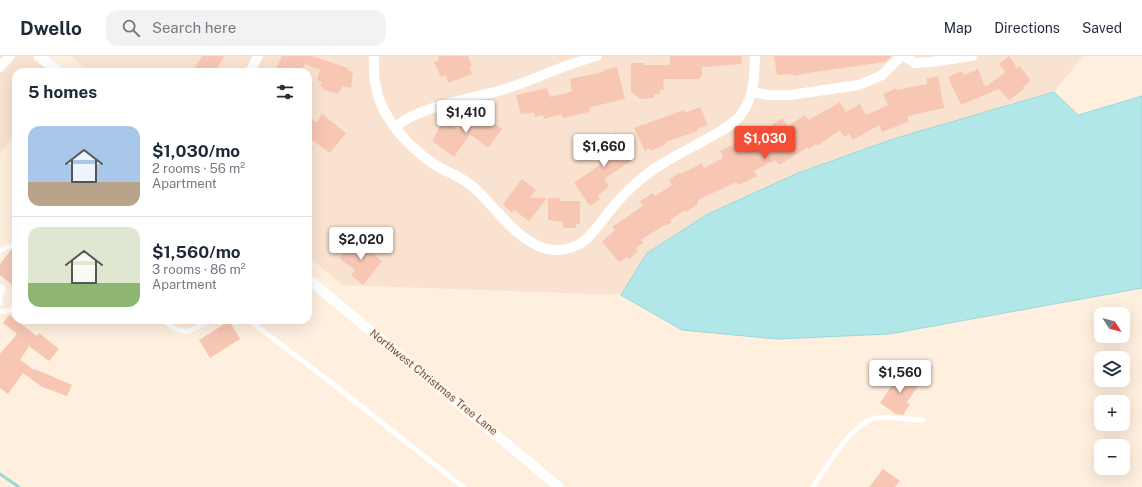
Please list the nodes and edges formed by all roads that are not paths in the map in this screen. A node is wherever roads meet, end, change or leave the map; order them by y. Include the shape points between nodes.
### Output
1 (10, 56) edge
2 (38, 56) edge
3 (258, 56) edge
4 (374, 56) edge
5 (597, 56) edge
6 (755, 56) edge
7 (901, 56) edge
8 (904, 56) edge
9 (972, 56) edge
10 (0, 67) edge
11 (53, 68) edge
12 (252, 68) edge
13 (753, 92) junction
14 (395, 127) junction
15 (12, 245) edge
16 (0, 251) edge
17 (312, 282) edge
18 (0, 290) edge
19 (0, 303) edge
20 (12, 308) edge
21 (0, 312) edge
22 (168, 324) edge
23 (203, 324) edge
24 (254, 324) edge
25 (922, 420) dead end
26 (463, 487) edge
27 (559, 487) edge
28 (813, 487) edge

1 - 10 street
2 - 11 street
3 - 12 street
4 - 14 street via 379,98
5 - 14 street via 486,95 414,114
6 - 13 street
7 - 13 street via 882,75 859,85 790,95
8 - 9 street via 915,63
13 - 14 street via 739,116 724,129 642,178 609,211 586,241 562,249 546,248 530,241 495,212 472,186 427,159
15 - 16 lane
17 - 27 street, Northwest Christmas Tree Lane
18 - 19 lane
20 - 21 lane
22 - 23 lane via 187,332
24 - 26 lane
25 - 28 lane via 876,418 860,426 844,443

